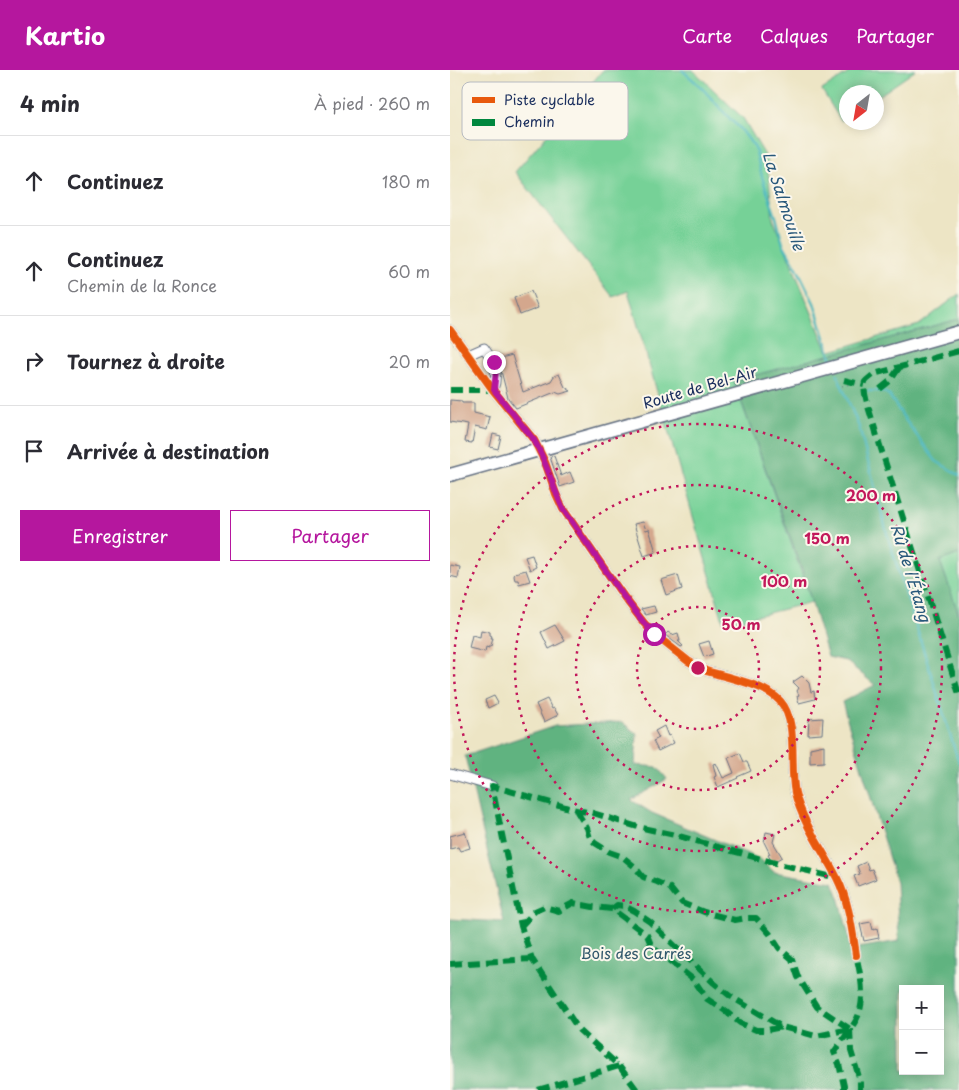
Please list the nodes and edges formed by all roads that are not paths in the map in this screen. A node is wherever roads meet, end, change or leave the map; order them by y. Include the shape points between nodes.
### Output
1 (450, 330) edge
2 (959, 332) edge
3 (468, 355) junction
4 (494, 390) junction
5 (539, 449) junction
6 (450, 475) edge
7 (450, 774) edge
8 (492, 786) dead end
9 (856, 955) dead end

1 - 3 street
2 - 5 main road, Route de Bel-Air
3 - 4 street
3 - 4 street via 484,348 489,354 496,371
4 - 5 street
5 - 6 main road, Route de Bel-Air
5 - 9 street via 563,509 654,634 697,667 768,691 785,707 791,728 795,794 807,825 846,899
7 - 8 street

